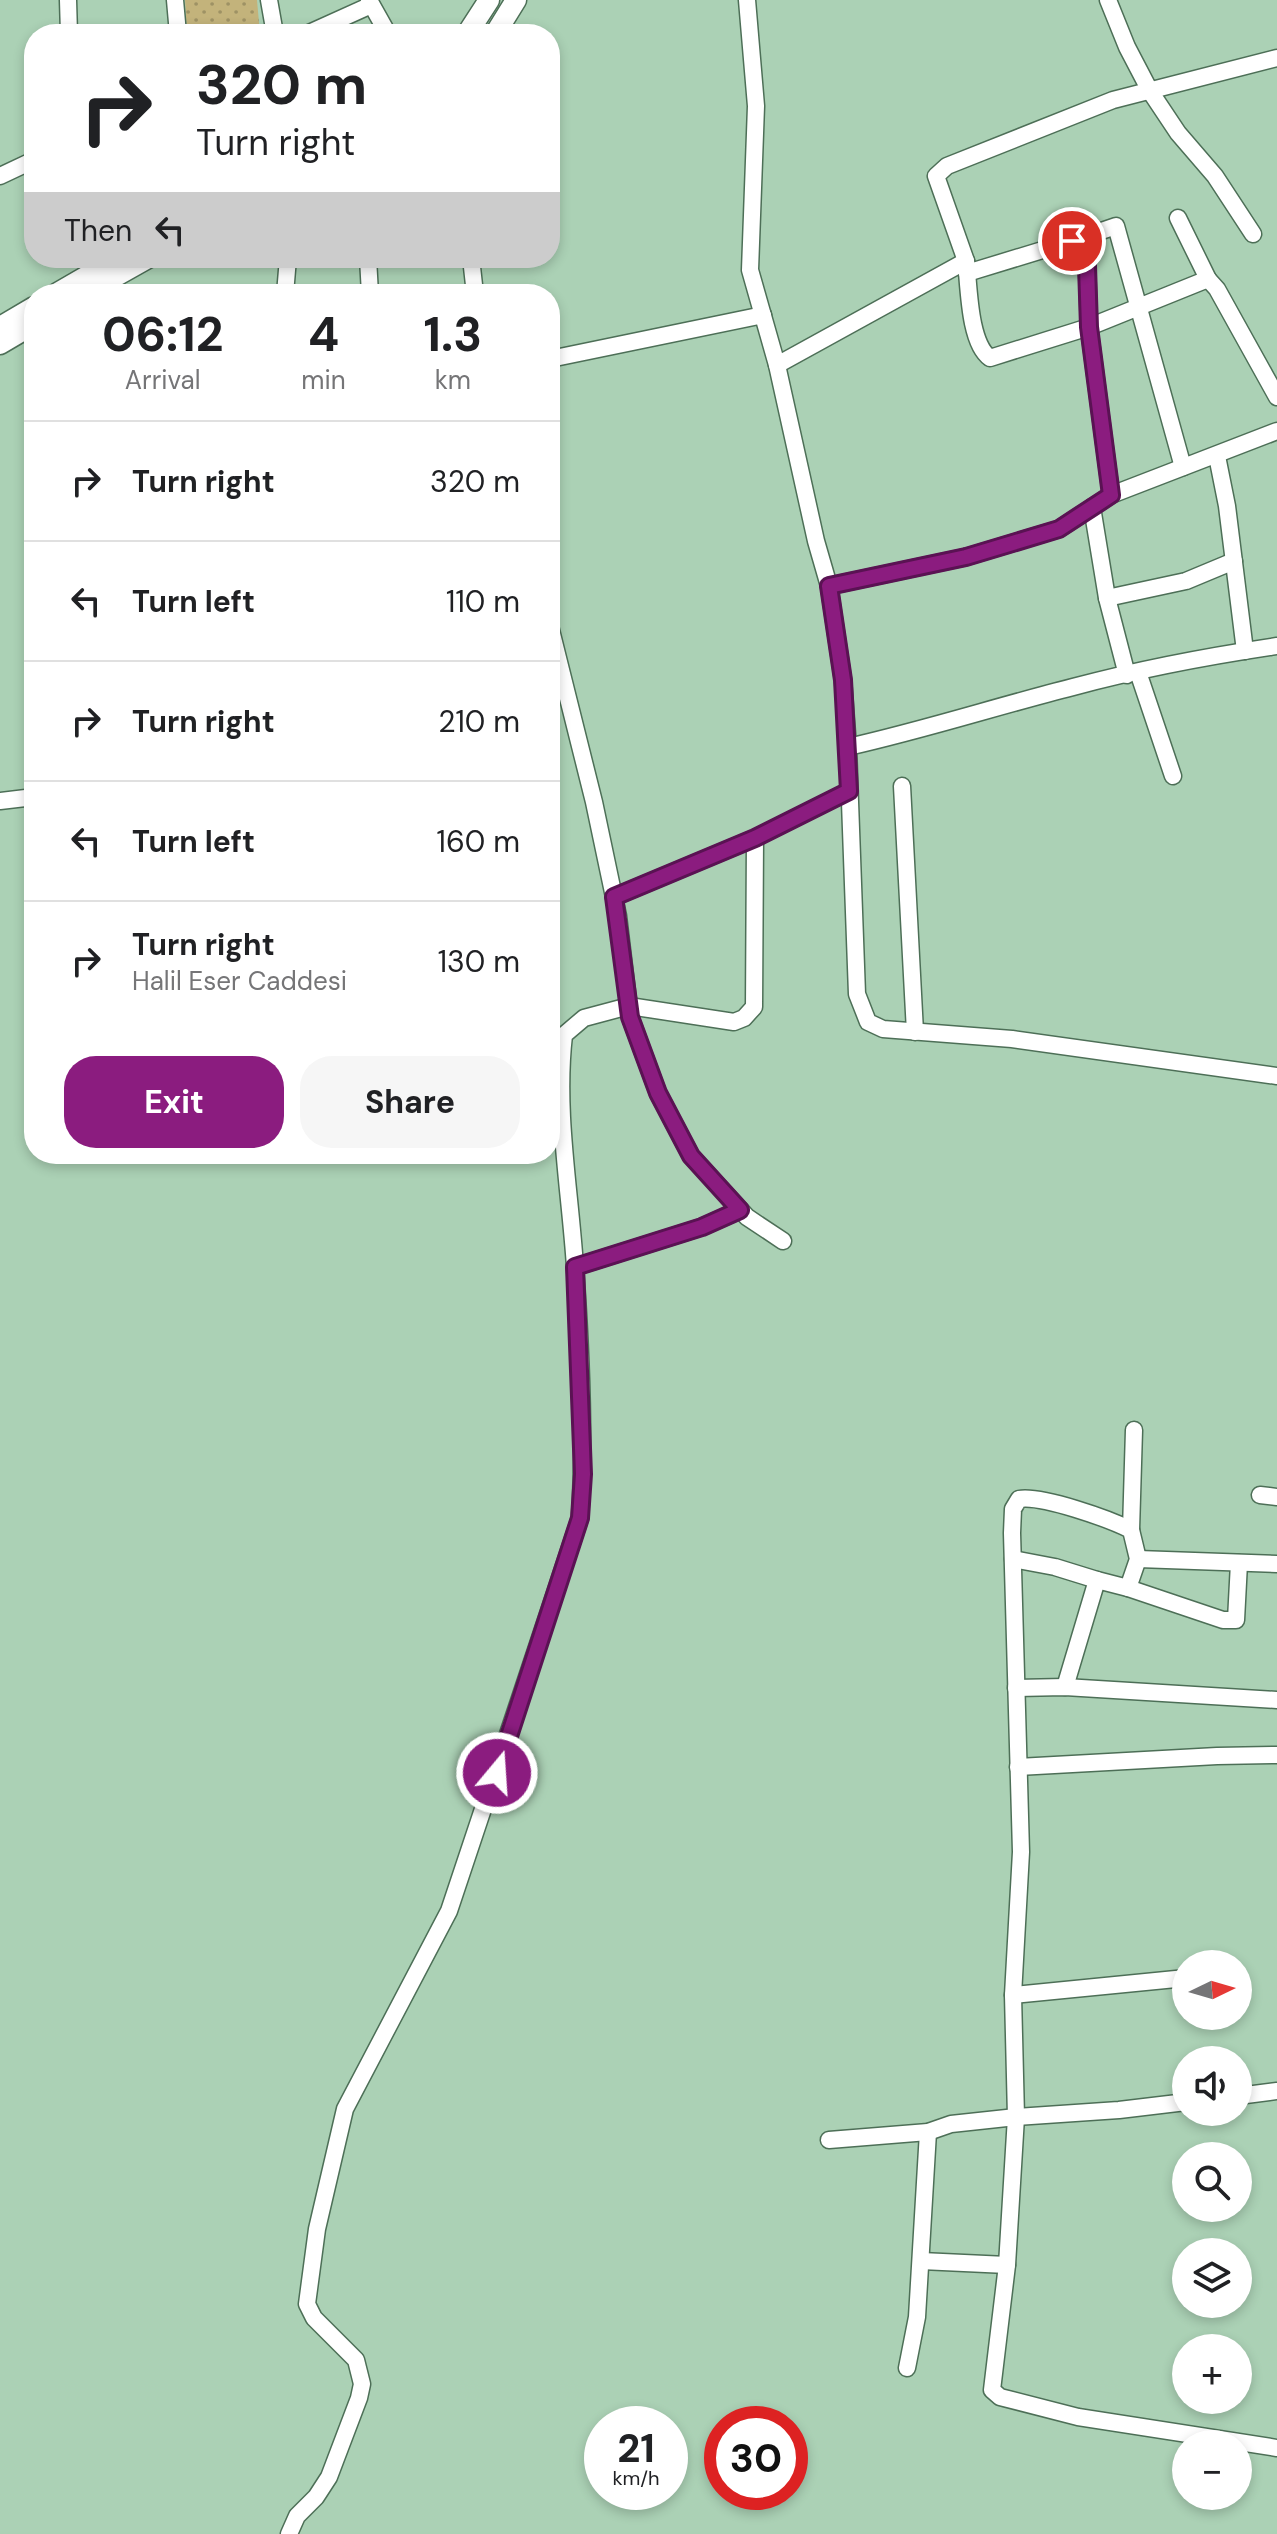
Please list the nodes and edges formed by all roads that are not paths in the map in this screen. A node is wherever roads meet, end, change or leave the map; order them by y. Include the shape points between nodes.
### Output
1 (68, 0) edge
2 (175, 0) edge
3 (269, 0) edge
4 (489, 0) edge
5 (516, 0) edge
6 (747, 0) edge
7 (1108, 0) edge
8 (369, 3) edge
9 (69, 24) edge
10 (177, 24) edge
11 (273, 24) edge
12 (327, 24) edge
13 (382, 24) edge
14 (473, 24) edge
15 (501, 24) edge
16 (1277, 58) edge
17 (1150, 91) junction
18 (24, 165) edge
19 (0, 176) edge
20 (1178, 218) dead end
21 (1253, 234) dead end
22 (1072, 241) junction
23 (966, 267) junction
24 (123, 268) edge
25 (1208, 279) junction
26 (94, 280) edge
27 (1138, 309) junction
28 (24, 313) edge
29 (763, 315) junction
30 (0, 327) edge
31 (1089, 327) junction
32 (24, 330) edge
33 (0, 344) edge
34 (560, 357) edge
35 (777, 365) junction
36 (1277, 397) edge
37 (1277, 431) edge
38 (1217, 456) junction
39 (1183, 467) junction
40 (1111, 495) junction
41 (1092, 507) junction
42 (1234, 561) junction
43 (829, 586) junction
44 (1107, 598) junction
45 (1277, 646) edge
46 (1245, 651) junction
47 (560, 666) edge
48 (1133, 674) junction
49 (848, 747) junction
50 (1173, 776) dead end
51 (902, 786) dead end
52 (849, 791) junction
53 (24, 798) edge
54 (0, 801) edge
55 (755, 838) junction
56 (614, 897) junction
57 (629, 1006) junction
58 (915, 1032) junction
59 (1277, 1076) edge
60 (740, 1210) junction
61 (783, 1241) dead end
62 (575, 1267) junction
63 (1134, 1430) dead end
64 (1260, 1495) dead end
65 (1277, 1497) edge
66 (1131, 1530) junction
67 (1013, 1559) junction
68 (1138, 1559) junction
69 (1239, 1563) junction
70 (1277, 1564) edge
71 (1097, 1580) junction
72 (1128, 1588) junction
73 (1065, 1687) junction
74 (1016, 1688) junction
75 (1277, 1700) edge
76 (1277, 1755) edge
77 (1018, 1767) junction
78 (1172, 1979) edge
79 (1013, 1995) junction
80 (1277, 2091) edge
81 (1252, 2094) edge
82 (1172, 2104) edge
83 (1016, 2117) junction
84 (928, 2132) junction
85 (829, 2140) dead end
86 (921, 2261) junction
87 (1007, 2265) junction
88 (907, 2368) dead end
89 (1277, 2448) edge
90 (289, 2534) edge

1 - 9 street
2 - 10 street
3 - 11 street
4 - 14 main road
5 - 15 main road
6 - 29 street via 756,106 750,270
7 - 17 street
8 - 12 street
8 - 13 street
16 - 17 street
17 - 21 street
17 - 23 street via 1113,100 947,166 936,176
18 - 19 street
20 - 25 street
22 - 23 street
22 - 27 street via 1116,226
22 - 31 street via 1082,246 1087,266
23 - 31 street via 976,338 990,358
23 - 35 street
24 - 26 main road
25 - 27 street
25 - 36 street
27 - 31 street
27 - 39 street
28 - 30 main road
29 - 34 street
29 - 35 street
31 - 40 street
32 - 33 main road
35 - 43 street
37 - 38 street
38 - 39 street
38 - 42 street
39 - 40 street
40 - 41 street
41 - 43 street via 1059,529 979,553
41 - 44 street
42 - 44 street via 1186,581
42 - 46 street
43 - 49 street
44 - 48 street
45 - 46 street
46 - 48 street
47 - 56 street
48 - 49 street
48 - 50 street
49 - 52 street
51 - 58 street
52 - 55 street
52 - 58 street via 857,994 868,1022
53 - 54 street
55 - 56 street
55 - 57 street via 754,1007 734,1022
56 - 57 street
57 - 60 street via 658,1093 691,1156
57 - 62 street via 584,1018 564,1035 560,1101
58 - 59 street via 1012,1039
60 - 61 street
60 - 62 street
62 - 90 street via 580,1518 449,1911 345,2109 317,2229 307,2304 356,2360 362,2384 329,2477
63 - 66 street
64 - 65 street
66 - 67 street via 1035,1498 1019,1499 1013,1509
66 - 68 street
67 - 71 street
67 - 74 street
68 - 69 street
68 - 72 street
69 - 70 street
69 - 72 street via 1236,1620
71 - 72 street
71 - 73 street
73 - 74 street
73 - 75 street
74 - 77 street
76 - 77 street
77 - 79 street via 1021,1852
78 - 79 street
79 - 83 street
80 - 81 street
82 - 83 street
83 - 84 street via 951,2124
83 - 87 street
84 - 85 street
84 - 86 street
86 - 87 street
86 - 88 street
87 - 89 street via 992,2390 1000,2397 1078,2417

